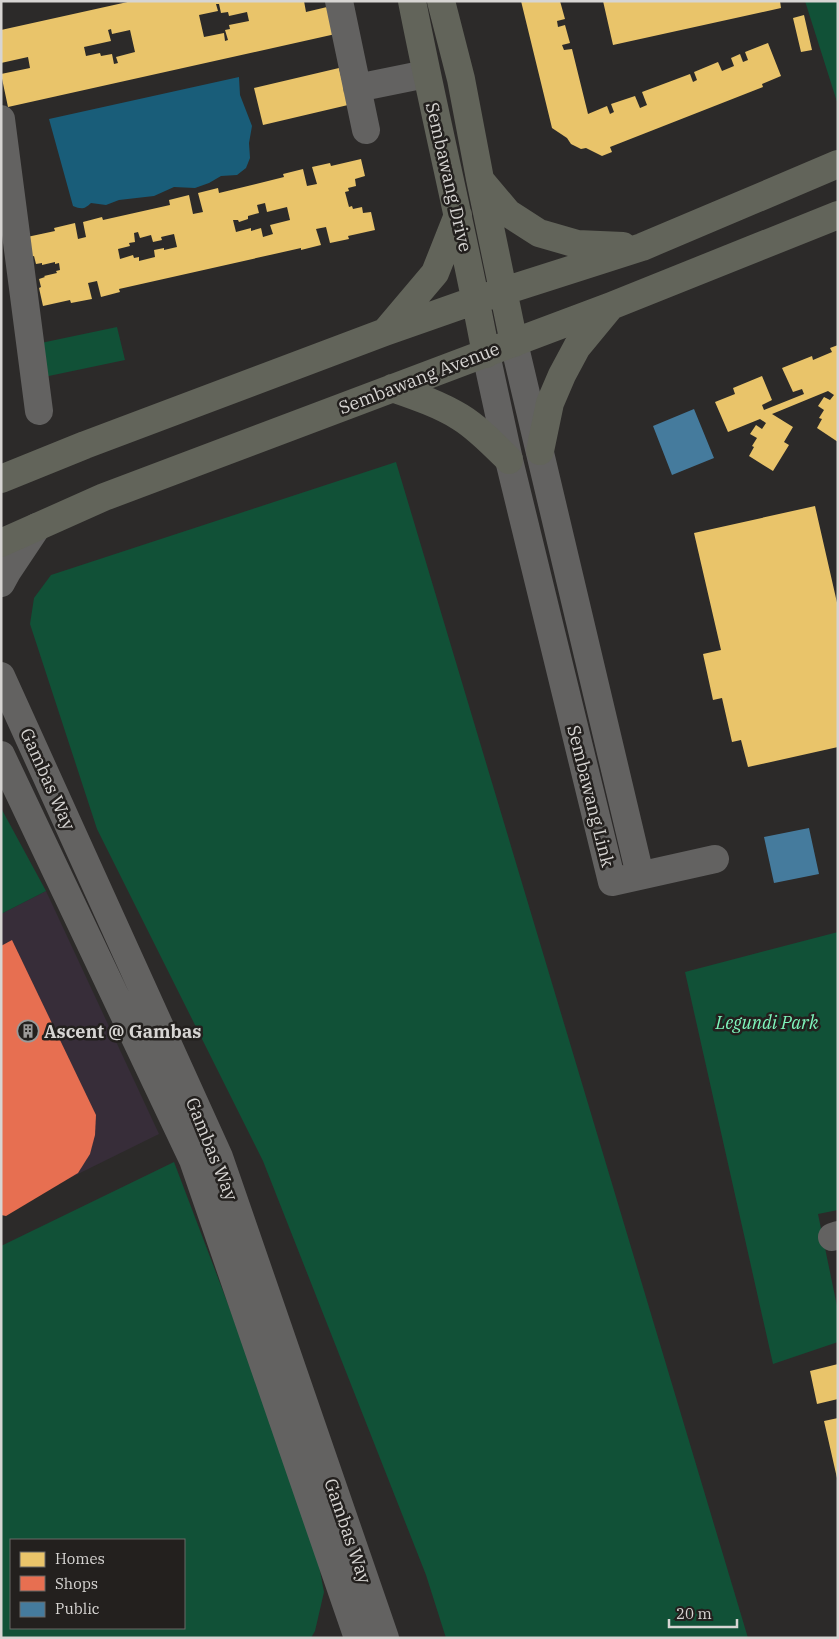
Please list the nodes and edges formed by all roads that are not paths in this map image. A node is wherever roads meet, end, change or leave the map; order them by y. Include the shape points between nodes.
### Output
1 (339, 1) edge
2 (412, 1) edge
3 (441, 1) edge
4 (426, 74) junction
5 (357, 88) junction
6 (1, 119) edge
7 (366, 130) dead end
8 (838, 164) edge
9 (480, 179) junction
10 (458, 215) junction
11 (838, 215) edge
12 (642, 247) junction
13 (503, 292) junction
14 (476, 300) junction
15 (611, 306) junction
16 (385, 332) junction
17 (514, 343) junction
18 (486, 354) junction
19 (392, 388) junction
20 (39, 411) dead end
21 (540, 451) junction
22 (509, 460) junction
23 (1, 479) edge
24 (37, 527) junction
25 (1, 543) edge
26 (1, 583) edge
27 (1, 676) edge
28 (1, 755) edge
29 (715, 859) dead end
30 (640, 875) junction
31 (358, 1638) edge
32 (385, 1638) edge

1 - 5 street
2 - 4 main road, Sembawang Drive
3 - 9 main road, Sembawang Drive via 461,79
4 - 5 street
4 - 10 main road, Sembawang Drive
5 - 7 street
6 - 20 street
8 - 12 main road
9 - 12 main road via 508,213 539,233 577,244
9 - 13 main road, Sembawang Drive
10 - 14 main road, Sembawang Drive
10 - 16 main road via 435,273
11 - 15 main road, Sembawang Avenue
12 - 13 main road
13 - 14 main road
13 - 17 main road, Sembawang Drive
14 - 16 main road
14 - 18 main road, Sembawang Drive
15 - 17 main road, Sembawang Avenue
15 - 21 main road via 577,348 562,375 550,403
16 - 23 main road
17 - 18 main road, Sembawang Avenue
17 - 21 street, Sembawang Link
18 - 19 main road, Sembawang Avenue
18 - 22 street, Sembawang Link
19 - 22 main road via 460,417
19 - 24 main road, Sembawang Avenue via 104,497
21 - 30 street, Sembawang Link
22 - 30 street, Sembawang Link via 612,882
24 - 25 main road, Sembawang Avenue
24 - 26 street
27 - 32 street, Gambas Way via 219,1157
28 - 31 street, Gambas Way via 193,1160
29 - 30 street

